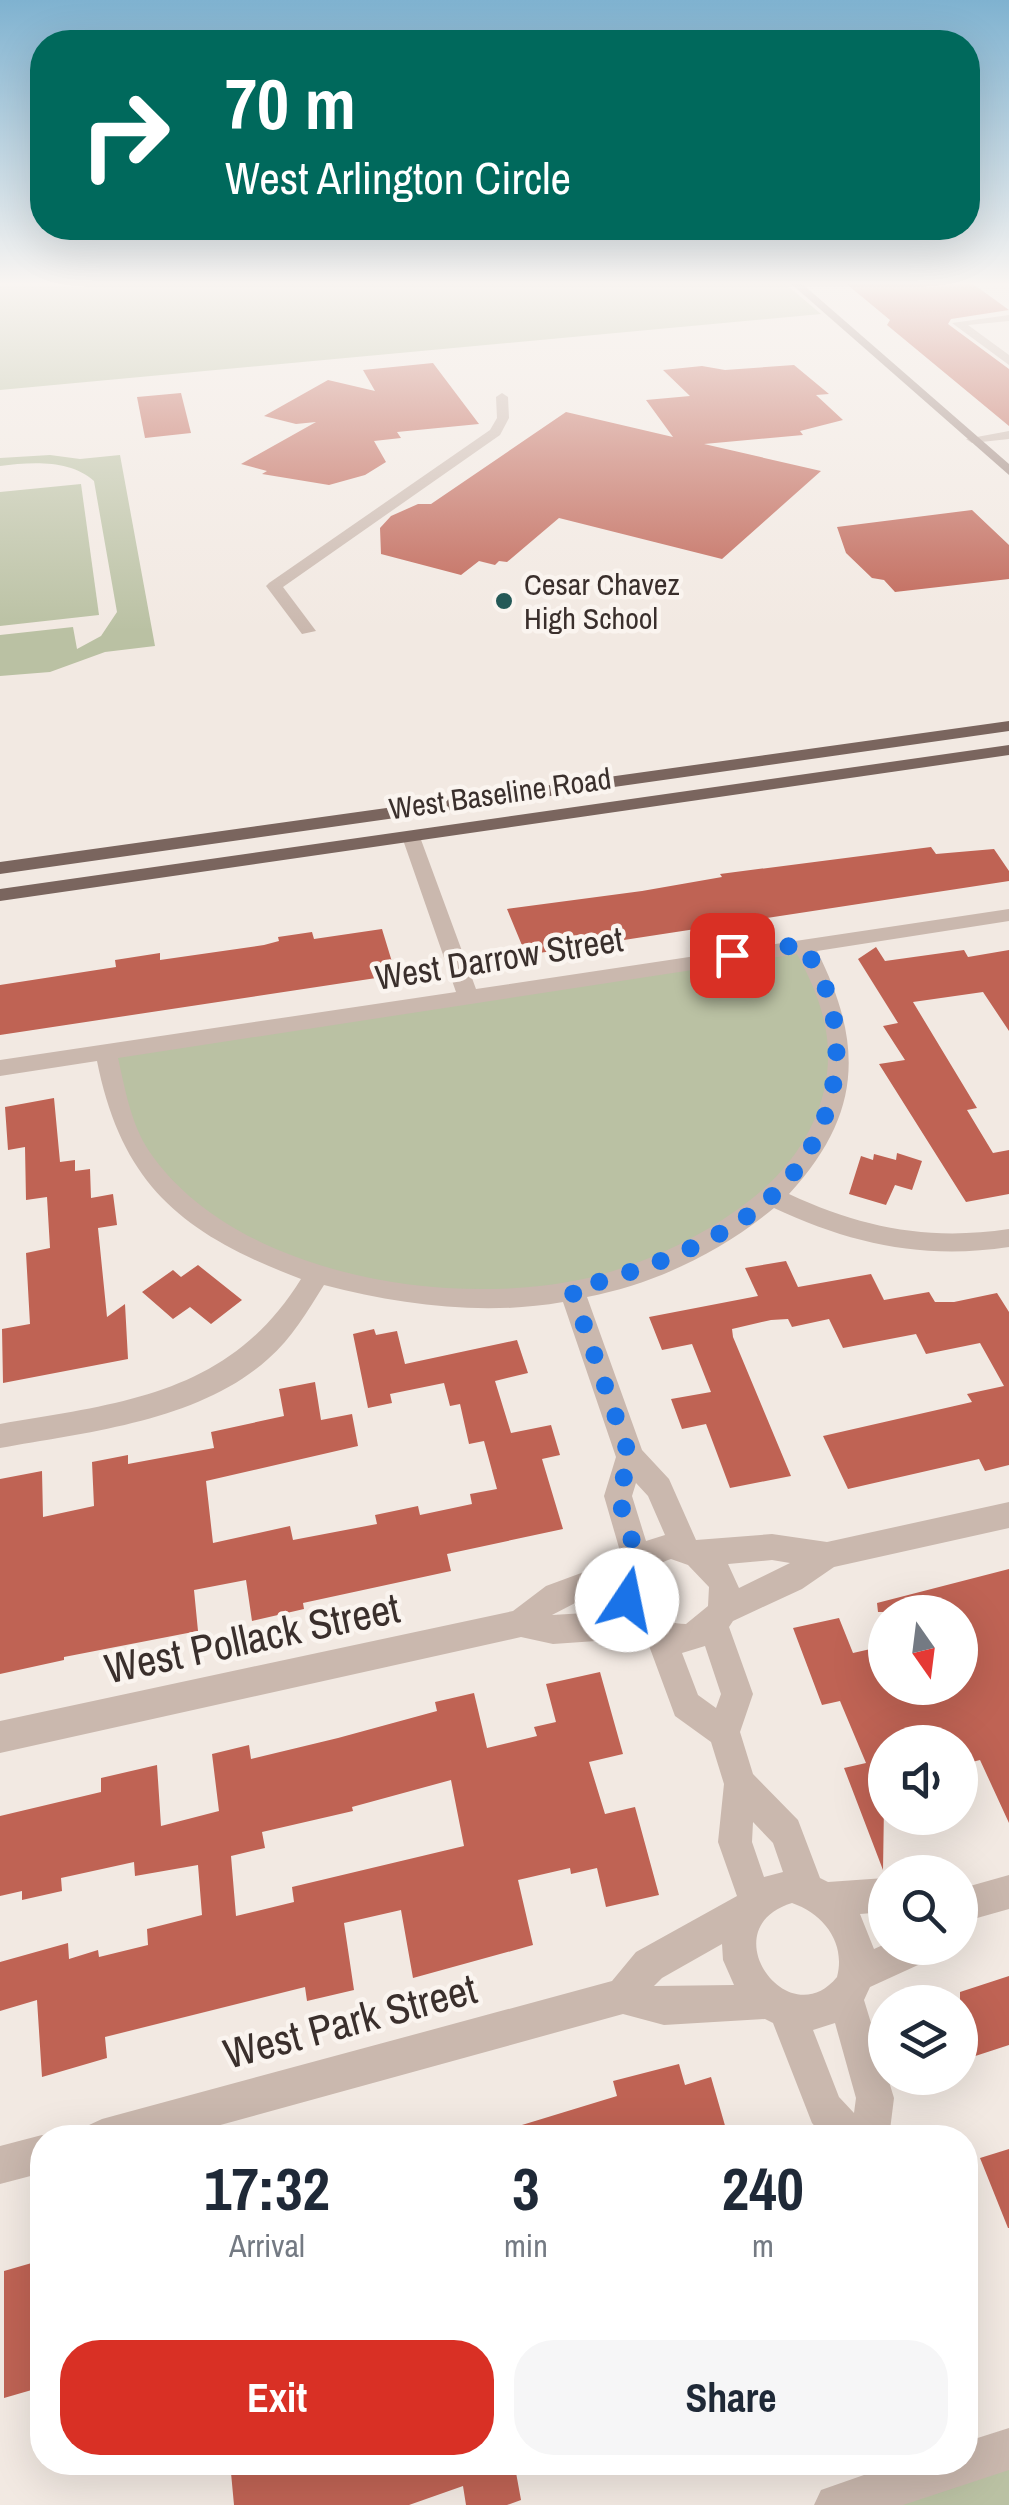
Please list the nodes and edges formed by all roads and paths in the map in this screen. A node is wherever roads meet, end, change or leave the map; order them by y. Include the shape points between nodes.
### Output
1 (502, 397) dead end
2 (926, 398) edge
3 (1009, 435) edge
4 (972, 438) junction
5 (1009, 470) edge
6 (308, 632) dead end
7 (1009, 726) edge
8 (1009, 750) edge
9 (411, 836) junction
10 (0, 868) edge
11 (0, 896) edge
12 (1009, 914) edge
13 (803, 944) junction
14 (468, 996) junction
15 (106, 1052) junction
16 (0, 1068) edge
17 (772, 1197) junction
18 (1009, 1238) edge
19 (317, 1275) junction
20 (572, 1290) junction
21 (0, 1436) edge
22 (630, 1458) junction
23 (1009, 1515) edge
24 (691, 1550) junction
25 (827, 1554) junction
26 (633, 1566) junction
27 (718, 1618) junction
28 (522, 1623) junction
29 (651, 1629) junction
30 (724, 1732) junction
31 (0, 1737) edge
32 (740, 1784) junction
33 (1009, 1892) edge
34 (817, 1893) junction
35 (868, 1894) edge
36 (978, 1901) edge
37 (750, 1906) junction
38 (888, 1965) edge
39 (850, 1986) junction
40 (623, 1996) junction
41 (777, 2006) junction
42 (150, 2125) edge
43 (839, 2125) edge
44 (872, 2125) edge
45 (30, 2157) edge
46 (0, 2165) edge
47 (920, 2475) edge
48 (836, 2505) edge

1 - 6 street via 503,418 495,432 274,586
2 - 4 street
3 - 4 street
4 - 5 street
7 - 10 main road, West Baseline Road
8 - 9 main road, West Baseline Road
9 - 11 main road, West Baseline Road
9 - 14 street
12 - 13 street, West Darrow Street
13 - 14 street, West Darrow Street
13 - 17 street via 827,992 839,1056 827,1116 804,1162
14 - 15 street, West Darrow Street
15 - 16 street, West Darrow Street
15 - 19 street via 118,1112 143,1160 186,1208 249,1248
17 - 18 street via 862,1236 903,1244
17 - 20 street via 720,1236 656,1266
19 - 20 street via 460,1296
19 - 21 street via 282,1330 227,1374 142,1410
20 - 22 street
22 - 24 street via 659,1488
22 - 26 street via 618,1496
23 - 25 street
24 - 25 street via 772,1547
24 - 26 street via 659,1548
24 - 27 street via 719,1572 724,1585
25 - 27 street
26 - 28 street, West Pollack Street via 538,1604
26 - 29 street via 627,1600
27 - 29 street via 689,1637
27 - 30 street via 737,1694
28 - 29 street, West Pollack Street via 553,1630
28 - 31 street, West Pollack Street
29 - 30 street via 686,1705
30 - 32 street
32 - 34 street via 786,1832
32 - 37 street via 735,1842
33 - 36 street
34 - 35 street
34 - 37 street via 778,1887
34 - 39 street via 843,1914 853,1934 858,1956
37 - 40 street via 649,1965
37 - 41 street via 739,1930 742,1968
38 - 39 street
39 - 41 street via 819,2012
39 - 44 street via 876,2098
40 - 41 street, West Park Street via 664,2008
40 - 42 street, West Park Street
41 - 43 street via 825,2110
45 - 46 street
47 - 48 street

